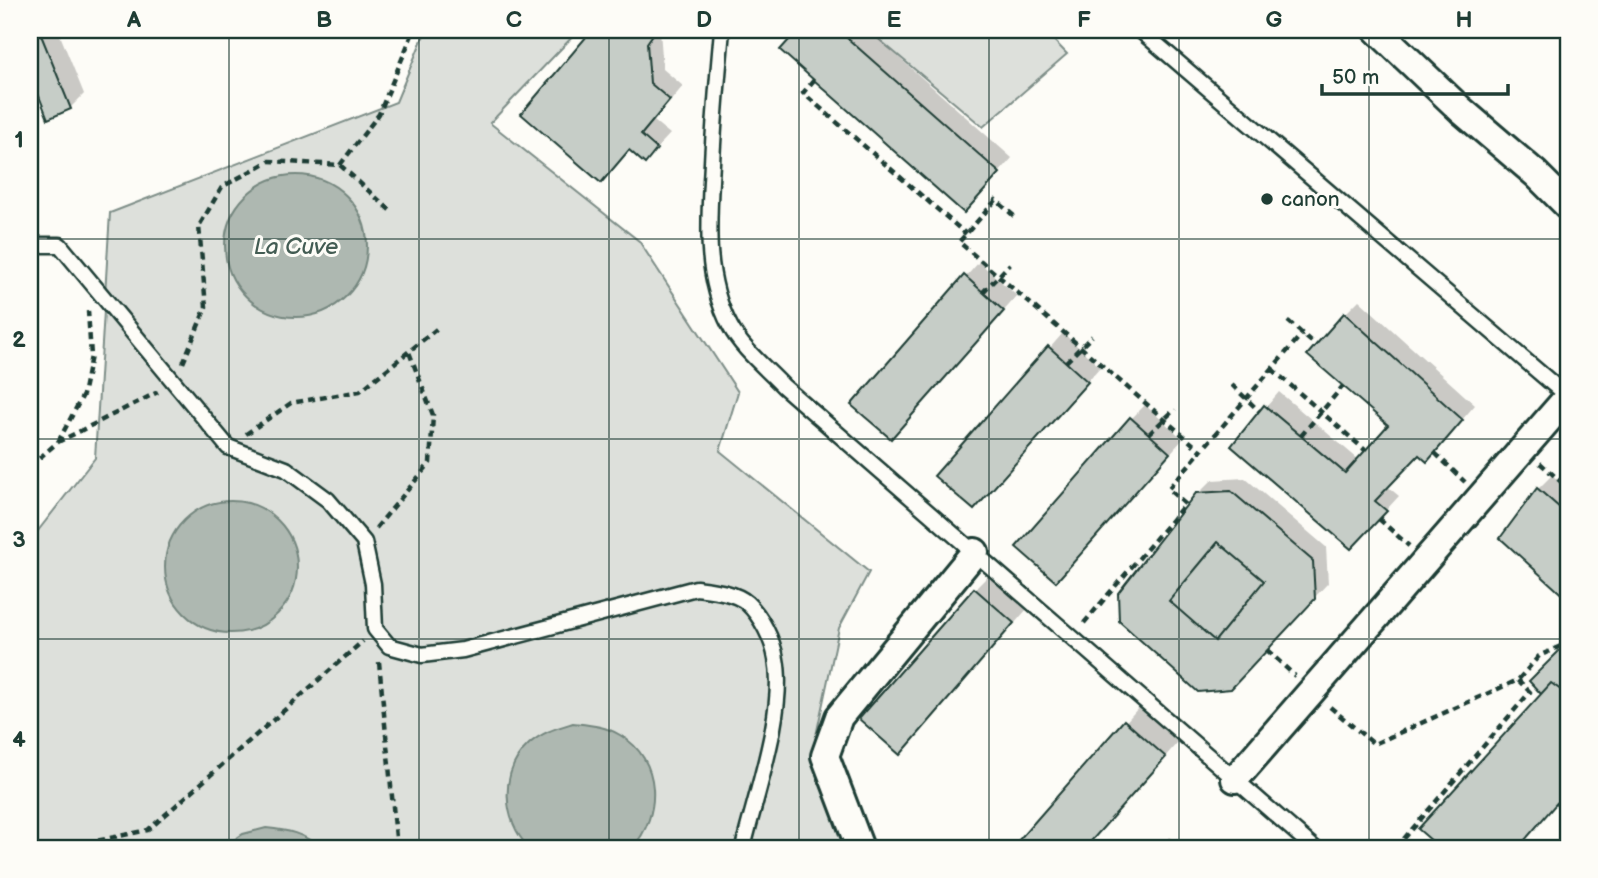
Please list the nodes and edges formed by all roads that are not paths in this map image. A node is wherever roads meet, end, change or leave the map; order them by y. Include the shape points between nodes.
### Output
1 (722, 30) edge
2 (1140, 30) edge
3 (1377, 30) edge
4 (1568, 205) edge
5 (30, 245) edge
6 (1568, 397) edge
7 (975, 552) junction
8 (1235, 779) junction
9 (743, 848) edge
10 (860, 848) edge
11 (1314, 848) edge

1 - 7 lane via 708,229 717,298 731,329 783,386
2 - 6 lane
3 - 4 street
5 - 9 lane via 60,245 228,447 286,469 328,500 365,542 375,629 389,646 422,655 463,650 696,588 745,601 763,623 776,659 777,706
6 - 8 street
7 - 8 lane
7 - 10 street via 839,717 825,756
8 - 11 lane

